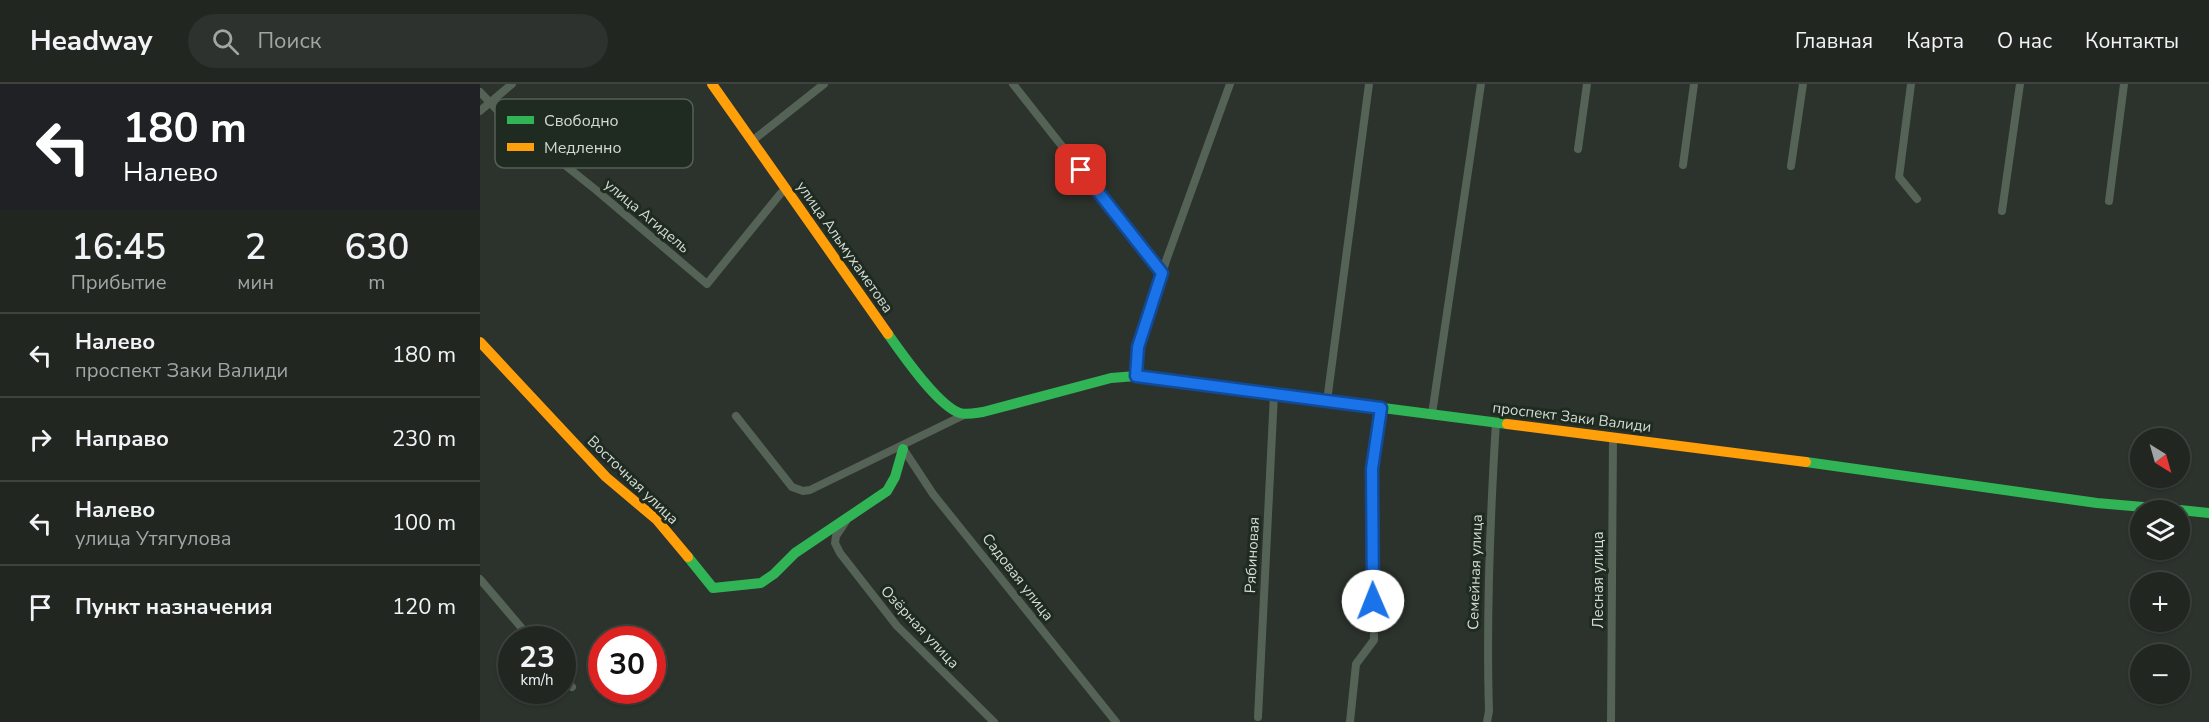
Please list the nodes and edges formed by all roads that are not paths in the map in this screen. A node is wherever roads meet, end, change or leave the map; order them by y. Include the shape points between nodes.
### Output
1 (512, 84) edge
2 (712, 84) edge
3 (824, 84) edge
4 (1013, 84) edge
5 (1230, 84) edge
6 (1370, 84) edge
7 (1481, 84) edge
8 (1587, 84) edge
9 (1694, 84) edge
10 (1803, 84) edge
11 (1911, 84) edge
12 (2020, 84) edge
13 (2124, 84) edge
14 (480, 92) edge
15 (496, 99) edge
16 (495, 100) edge
17 (491, 104) junction
18 (495, 108) edge
19 (480, 111) edge
20 (752, 141) junction
21 (1578, 149) dead end
22 (1683, 165) dead end
23 (1791, 166) dead end
24 (569, 168) edge
25 (781, 193) dead end
26 (1917, 199) dead end
27 (2109, 201) dead end
28 (2002, 211) dead end
29 (1162, 273) junction
30 (480, 342) edge
31 (1136, 376) junction
32 (1274, 394) junction
33 (1327, 401) junction
34 (1381, 408) junction
35 (966, 414) junction
36 (1432, 414) junction
37 (736, 416) dead end
38 (1496, 422) junction
39 (1612, 437) junction
40 (902, 448) junction
41 (2130, 506) edge
42 (2190, 511) edge
43 (2209, 513) edge
44 (848, 519) junction
45 (480, 579) edge
46 (520, 626) edge
47 (1258, 717) dead end
48 (994, 722) edge
49 (1116, 722) edge
50 (1350, 722) edge
51 (1487, 722) edge
52 (1611, 722) edge

1 - 15 street
2 - 20 street, улица Альмухаметова
3 - 20 street
4 - 29 street
5 - 29 street
6 - 33 street
7 - 36 street
8 - 21 street
9 - 22 street
10 - 23 street
11 - 26 street via 1899,177
12 - 28 street
13 - 27 street
14 - 17 street, улица Агидель
16 - 17 street
17 - 18 street, улица Агидель
17 - 19 street
20 - 35 street, улица Альмухаметова via 929,387 950,408
24 - 25 street, улица Агидель via 707,284
29 - 31 street via 1138,347
30 - 44 street, Восточная улица via 606,477 657,520 713,588 761,583 795,553
31 - 32 street, проспект Заки Валиди
31 - 35 street, проспект Заки Валиди via 1112,378
32 - 33 street, проспект Заки Валиди
32 - 47 street, Рябиновая
33 - 34 street, проспект Заки Валиди
34 - 36 street, проспект Заки Валиди
34 - 50 street via 1372,469 1374,640 1356,664
35 - 40 street
36 - 38 street, проспект Заки Валиди
37 - 40 street via 792,487 803,491
38 - 39 street, проспект Заки Валиди
38 - 51 street, Семейная улица via 1489,538
39 - 41 street, проспект Заки Валиди
39 - 52 street, Лесная улица
40 - 44 street via 896,477 887,491
40 - 49 street, Садовая улица via 933,494
42 - 43 street, проспект Заки Валиди
44 - 48 street, Озёрная улица via 835,543 868,591 897,626
45 - 46 street

